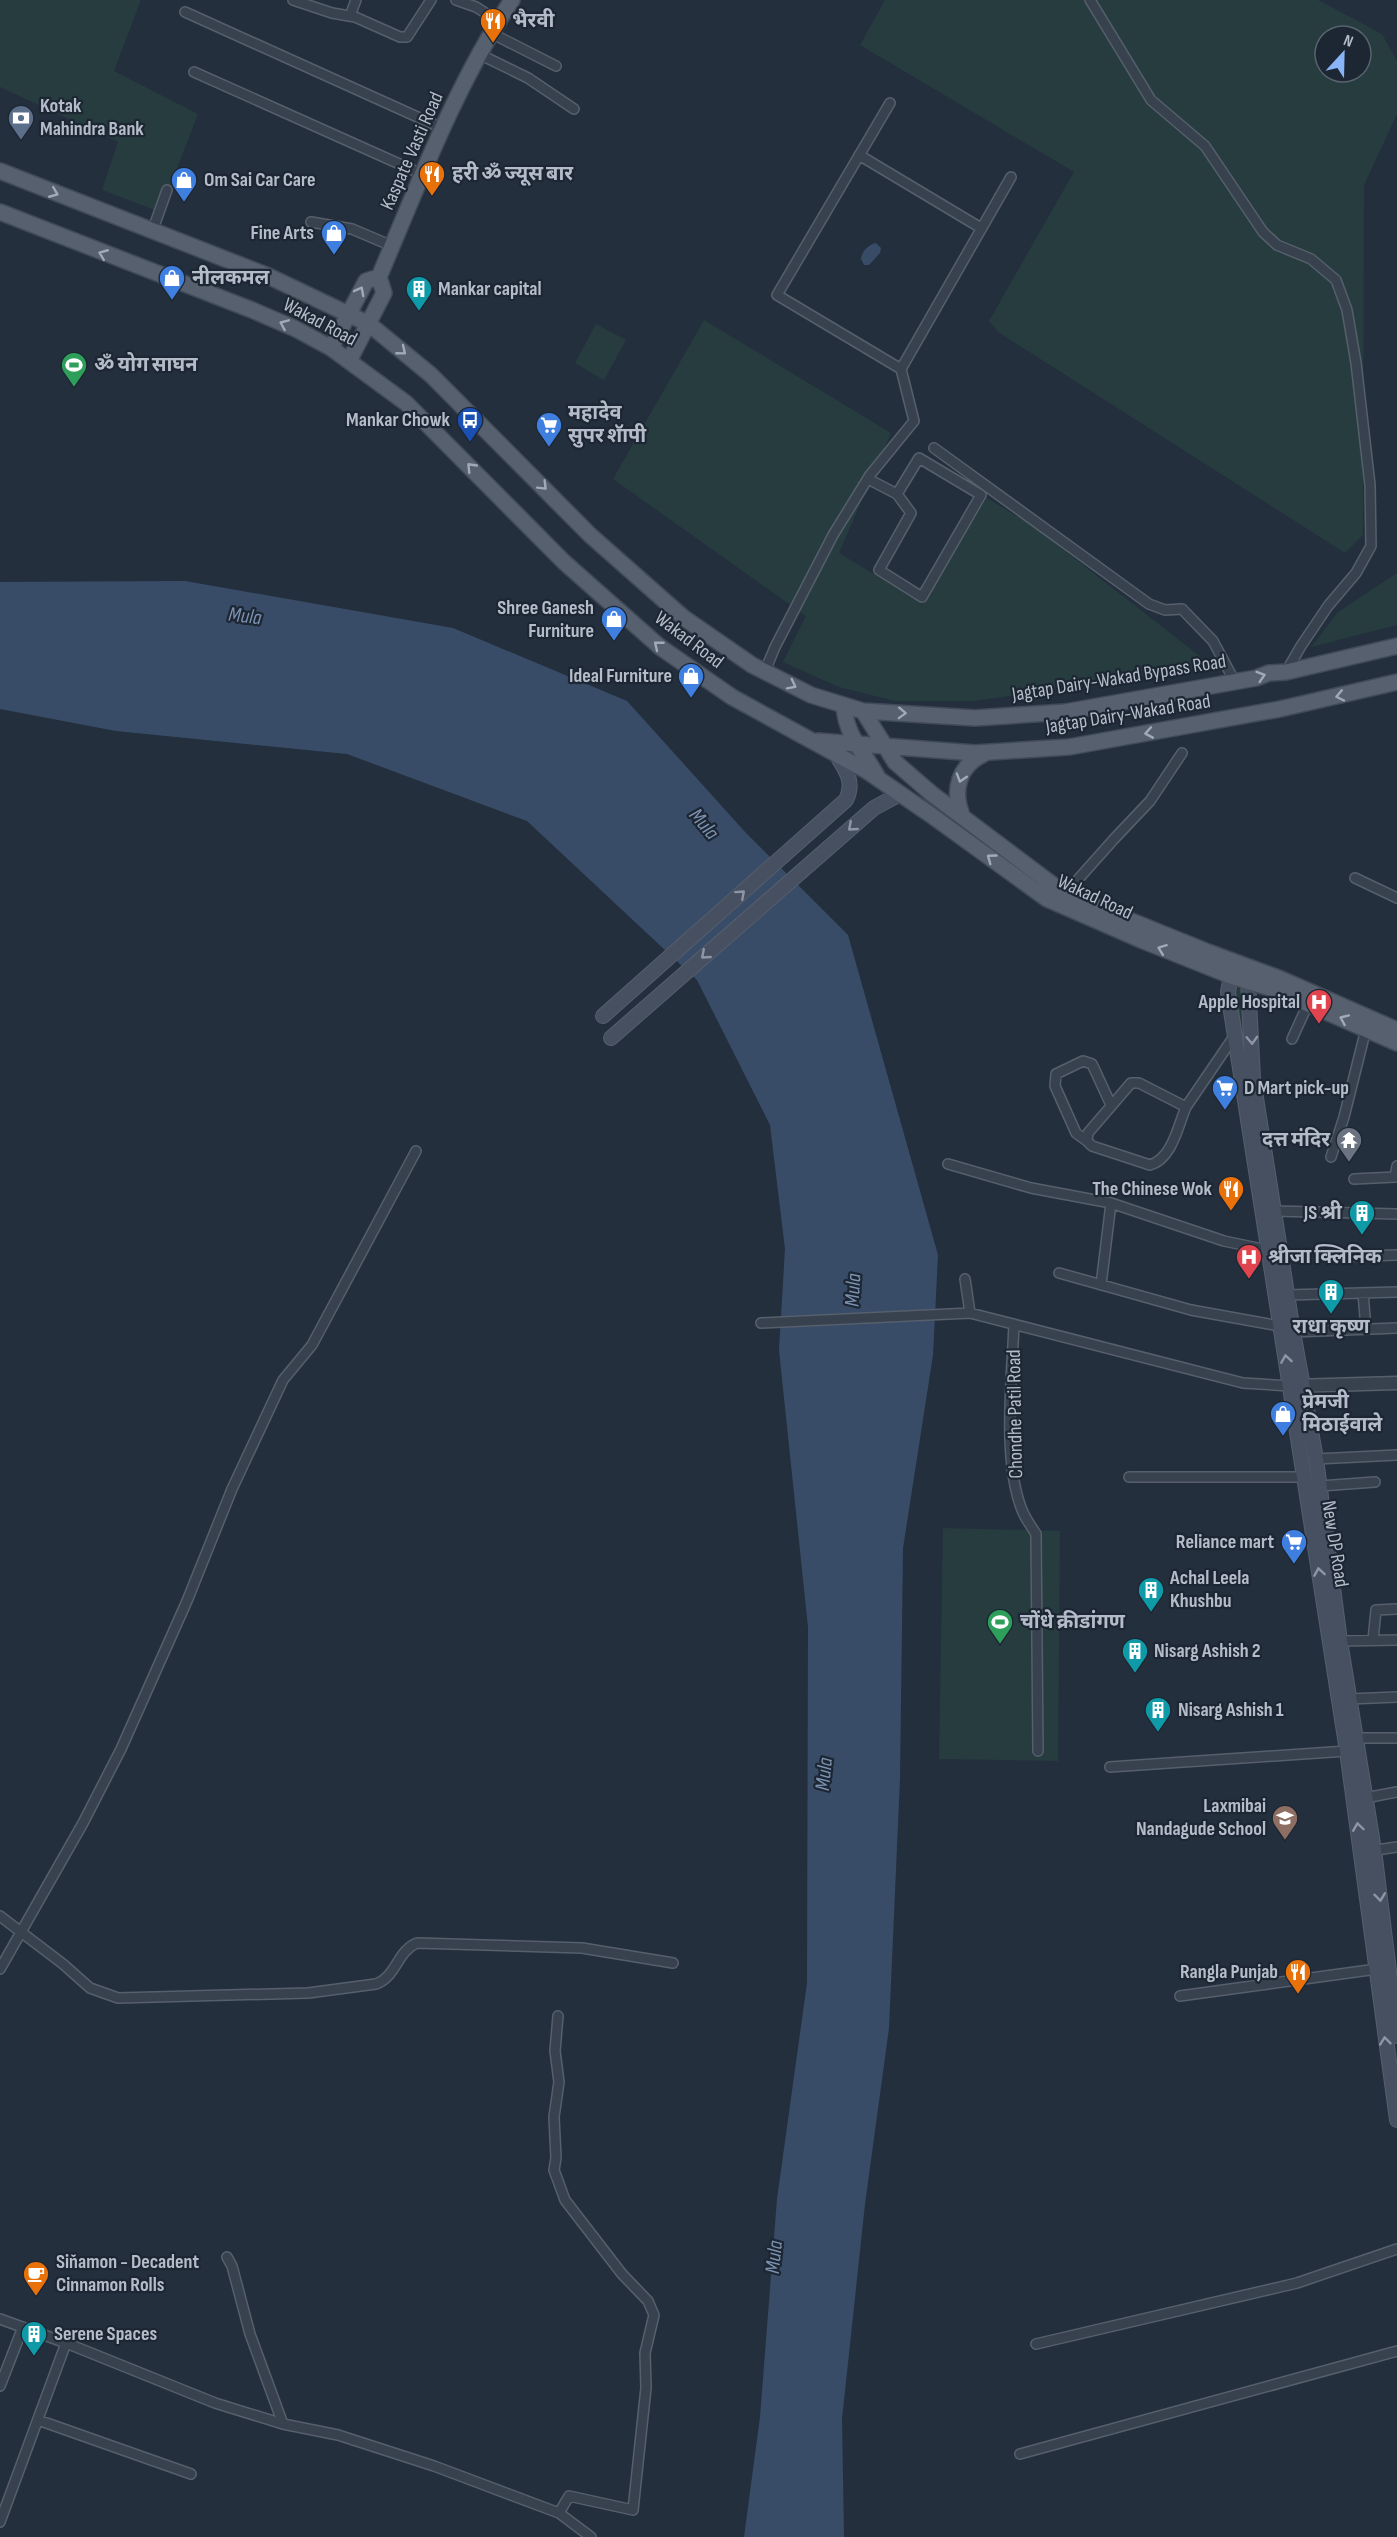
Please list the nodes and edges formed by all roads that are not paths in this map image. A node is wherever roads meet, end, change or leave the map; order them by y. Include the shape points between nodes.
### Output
1 (293, 0) edge
2 (356, 0) edge
3 (431, 0) edge
4 (456, 0) edge
5 (513, 0) edge
6 (1090, 0) edge
7 (185, 12) dead end
8 (350, 16) junction
9 (494, 27) junction
10 (479, 54) junction
11 (556, 66) dead end
12 (194, 72) dead end
13 (890, 103) dead end
14 (574, 109) dead end
15 (444, 129) junction
16 (859, 155) junction
17 (0, 171) edge
18 (424, 175) junction
19 (1011, 177) dead end
20 (167, 190) dead end
21 (0, 212) edge
22 (311, 222) dead end
23 (981, 228) junction
24 (152, 232) junction
25 (392, 246) junction
26 (379, 277) junction
27 (348, 313) junction
28 (369, 324) junction
29 (331, 348) junction
30 (349, 361) junction
31 (901, 369) junction
32 (934, 448) dead end
33 (868, 479) junction
34 (897, 494) junction
35 (1397, 646) edge
36 (765, 671) junction
37 (1286, 672) junction
38 (1234, 682) junction
39 (1397, 682) edge
40 (844, 706) junction
41 (863, 711) junction
42 (815, 741) junction
43 (859, 743) junction
44 (883, 746) junction
45 (835, 753) junction
46 (986, 753) junction
47 (1182, 753) dead end
48 (879, 780) junction
49 (900, 794) junction
50 (962, 815) junction
51 (1356, 878) dead end
52 (1065, 894) junction
53 (1397, 898) edge
54 (1241, 972) junction
55 (1308, 1004) junction
56 (603, 1016) dead end
57 (1366, 1029) junction
58 (1397, 1030) edge
59 (1235, 1035) junction
60 (611, 1038) dead end
61 (1292, 1039) dead end
62 (1397, 1043) edge
63 (1111, 1105) junction
64 (1186, 1107) junction
65 (1087, 1141) junction
66 (416, 1151) dead end
67 (1331, 1157) dead end
68 (948, 1164) dead end
69 (1397, 1166) edge
70 (1354, 1179) dead end
71 (1111, 1203) junction
72 (1274, 1211) junction
73 (1397, 1214) edge
74 (1267, 1250) junction
75 (1397, 1255) edge
76 (1329, 1257) dead end
77 (1059, 1273) dead end
78 (965, 1279) dead end
79 (1101, 1285) junction
80 (1397, 1292) edge
81 (1363, 1293) junction
82 (1287, 1294) junction
83 (970, 1313) junction
84 (761, 1323) dead end
85 (1014, 1324) junction
86 (1397, 1328) edge
87 (1287, 1329) junction
88 (1366, 1329) junction
89 (1397, 1383) edge
90 (1297, 1386) junction
91 (1397, 1455) edge
92 (1316, 1459) junction
93 (1129, 1477) dead end
94 (1305, 1478) junction
95 (1375, 1482) dead end
96 (1320, 1486) junction
97 (1397, 1609) edge
98 (1373, 1640) junction
99 (1397, 1640) edge
100 (1340, 1641) junction
101 (1397, 1697) edge
102 (1349, 1699) junction
103 (1356, 1738) junction
104 (1397, 1738) edge
105 (1038, 1751) dead end
106 (1347, 1751) junction
107 (1110, 1767) dead end
108 (1397, 1792) edge
109 (1365, 1798) junction
110 (1397, 1847) edge
111 (1368, 1851) junction
112 (0, 1916) edge
113 (21, 1933) junction
114 (673, 1963) dead end
115 (0, 1969) edge
116 (1377, 1969) junction
117 (1180, 1996) dead end
118 (558, 2016) dead end
119 (1396, 2027) edge
120 (1397, 2120) edge
121 (1397, 2249) edge
122 (227, 2257) dead end
123 (0, 2319) edge
124 (23, 2327) junction
125 (66, 2343) junction
126 (1036, 2344) dead end
127 (1397, 2350) edge
128 (0, 2386) edge
129 (38, 2420) junction
130 (283, 2424) junction
131 (1020, 2454) dead end
132 (191, 2474) dead end
133 (4, 2500) edge
134 (559, 2513) junction
135 (0, 2522) edge
136 (591, 2537) edge

1 - 8 street
2 - 8 street
3 - 8 street via 407,37 390,34
4 - 9 street via 476,6
5 - 9 main road, Kaspate Vasti Road
6 - 37 street via 1151,100 1205,146 1263,232 1277,245 1311,260 1336,280 1347,310 1370,485 1371,546
7 - 15 street
9 - 10 main road, Kaspate Vasti Road
9 - 11 street
10 - 14 street via 528,78
10 - 15 main road, Kaspate Vasti Road
12 - 18 street
13 - 16 street
15 - 18 main road, Kaspate Vasti Road
16 - 23 street
16 - 31 street via 777,295
17 -> 24 main road, Wakad Road
18 - 25 main road, Kaspate Vasti Road
19 - 23 street
20 - 24 street
29 -> 21 main road, Wakad Road via 252,310
22 - 25 street via 352,229
23 - 31 street
24 - 27 main road, Wakad Road via 266,275
25 - 26 main road, Kaspate Vasti Road
27 -> 26 main road via 366,281
26 - 28 main road, Kaspate Vasti Road via 384,292
27 - 28 main road, Wakad Road
27 - 29 main road
28 - 30 main road, Kaspate Vasti Road
28 -> 36 main road, Wakad Road via 446,388 640,581 699,629
29 - 30 main road, Wakad Road
42 -> 30 main road, Wakad Road via 732,697 660,647 564,562 406,404
31 - 33 street via 914,422
32 - 38 street via 1149,604 1165,610 1182,609 1213,641
33 - 34 street
33 - 36 street via 833,535
34 - 34 street via 919,458 981,495 922,597 879,570 911,513
35 - 37 main road, Jagtap Dairy-Wakad Bypass Road
36 -> 40 main road, Wakad Road via 811,695
38 -> 37 main road, Jagtap Dairy-Wakad Bypass Road
41 -> 38 main road, Jagtap Dairy-Wakad Bypass Road via 1019,717
39 -> 46 main road, Jagtap Dairy-Wakad Road via 1280,709 1069,747
40 - 41 main road, Jagtap Dairy-Wakad Bypass Road
40 - 43 main road via 846,724
41 - 44 main road, Wakad Road
42 - 43 main road, Jagtap Dairy-Wakad Road
42 - 45 main road, Wakad Road
43 - 44 main road, Jagtap Dairy-Wakad Road
43 - 48 main road
44 - 46 main road, Jagtap Dairy-Wakad Road
44 - 50 main road, Wakad Road via 895,762
45 - 48 main road, Wakad Road
56 -> 45 main road via 846,800 851,790 849,775
46 -> 50 main road via 967,764 960,777 957,796
47 - 52 street via 1150,801
48 - 49 main road, Wakad Road
54 -> 49 main road, Wakad Road via 1141,940 1047,899
49 -> 60 main road via 874,808
50 - 52 main road, Wakad Road
51 - 53 street
52 - 54 main road, Wakad Road
54 - 55 main road, Wakad Road
54 - 58 main road, Wakad Road via 1291,983
54 - 59 main road, New DP Road via 1228,992
54 -> 72 main road, New DP Road
57 -> 55 main road, Wakad Road
55 - 61 street
57 - 62 main road, Wakad Road
57 - 67 street
59 - 64 street
59 - 74 main road, New DP Road
63 - 64 street via 1131,1083 1140,1083
63 - 65 street via 1088,1133
63 - 65 street via 1087,1061 1056,1074 1055,1086 1076,1133
64 - 65 street via 1159,1163 1150,1165
66 - 113 street via 312,1345 283,1380 121,1749
68 - 71 street via 1031,1188
69 - 70 street via 1395,1177
71 - 74 street via 1224,1241
71 - 79 street
72 - 73 street
72 - 82 main road, New DP Road
74 - 87 main road, New DP Road
75 - 76 street
77 - 79 street
78 - 83 street
79 - 87 street via 1191,1310
80 - 81 street
81 - 82 street
81 - 88 street
82 - 87 main road, New DP Road
83 - 84 street
83 - 85 street
85 - 90 street via 1243,1383
85 - 105 street, Chondhe Patil Road via 1014,1481 1022,1511 1035,1534
86 - 88 street
87 - 88 street
87 - 90 main road, New DP Road
89 - 90 street
90 - 92 main road, New DP Road
90 - 94 main road, New DP Road
91 - 92 street
92 - 96 main road, New DP Road
93 - 94 street
106 -> 94 main road, New DP Road
95 - 96 street
96 - 100 main road, New DP Road
97 - 98 street via 1376,1610
98 - 99 street
98 - 100 street
100 - 102 main road, New DP Road
101 - 102 street
102 - 103 main road, New DP Road
103 - 104 street
103 - 109 main road, New DP Road
106 - 107 street
111 -> 106 main road, New DP Road
108 - 109 street
109 - 111 main road, New DP Road
110 - 111 street
111 - 116 main road, New DP Road
111 -> 119 main road, New DP Road
112 - 113 street
113 - 114 street via 90,1988 118,1998 308,1993 376,1984 386,1980 405,1951 417,1943 582,1948
113 - 115 street
116 - 117 street
120 -> 116 main road, New DP Road
118 - 134 street via 554,2170 565,2200 648,2301 654,2315 645,2353 646,2388 633,2510 569,2496
121 - 126 street via 1297,2283
122 - 130 street
123 - 124 street
124 - 125 street
124 - 128 street
125 - 129 street
125 - 130 street via 215,2403
127 - 131 street
129 - 132 street
129 - 133 street
130 - 134 street via 338,2435
133 - 135 street
134 - 136 street

